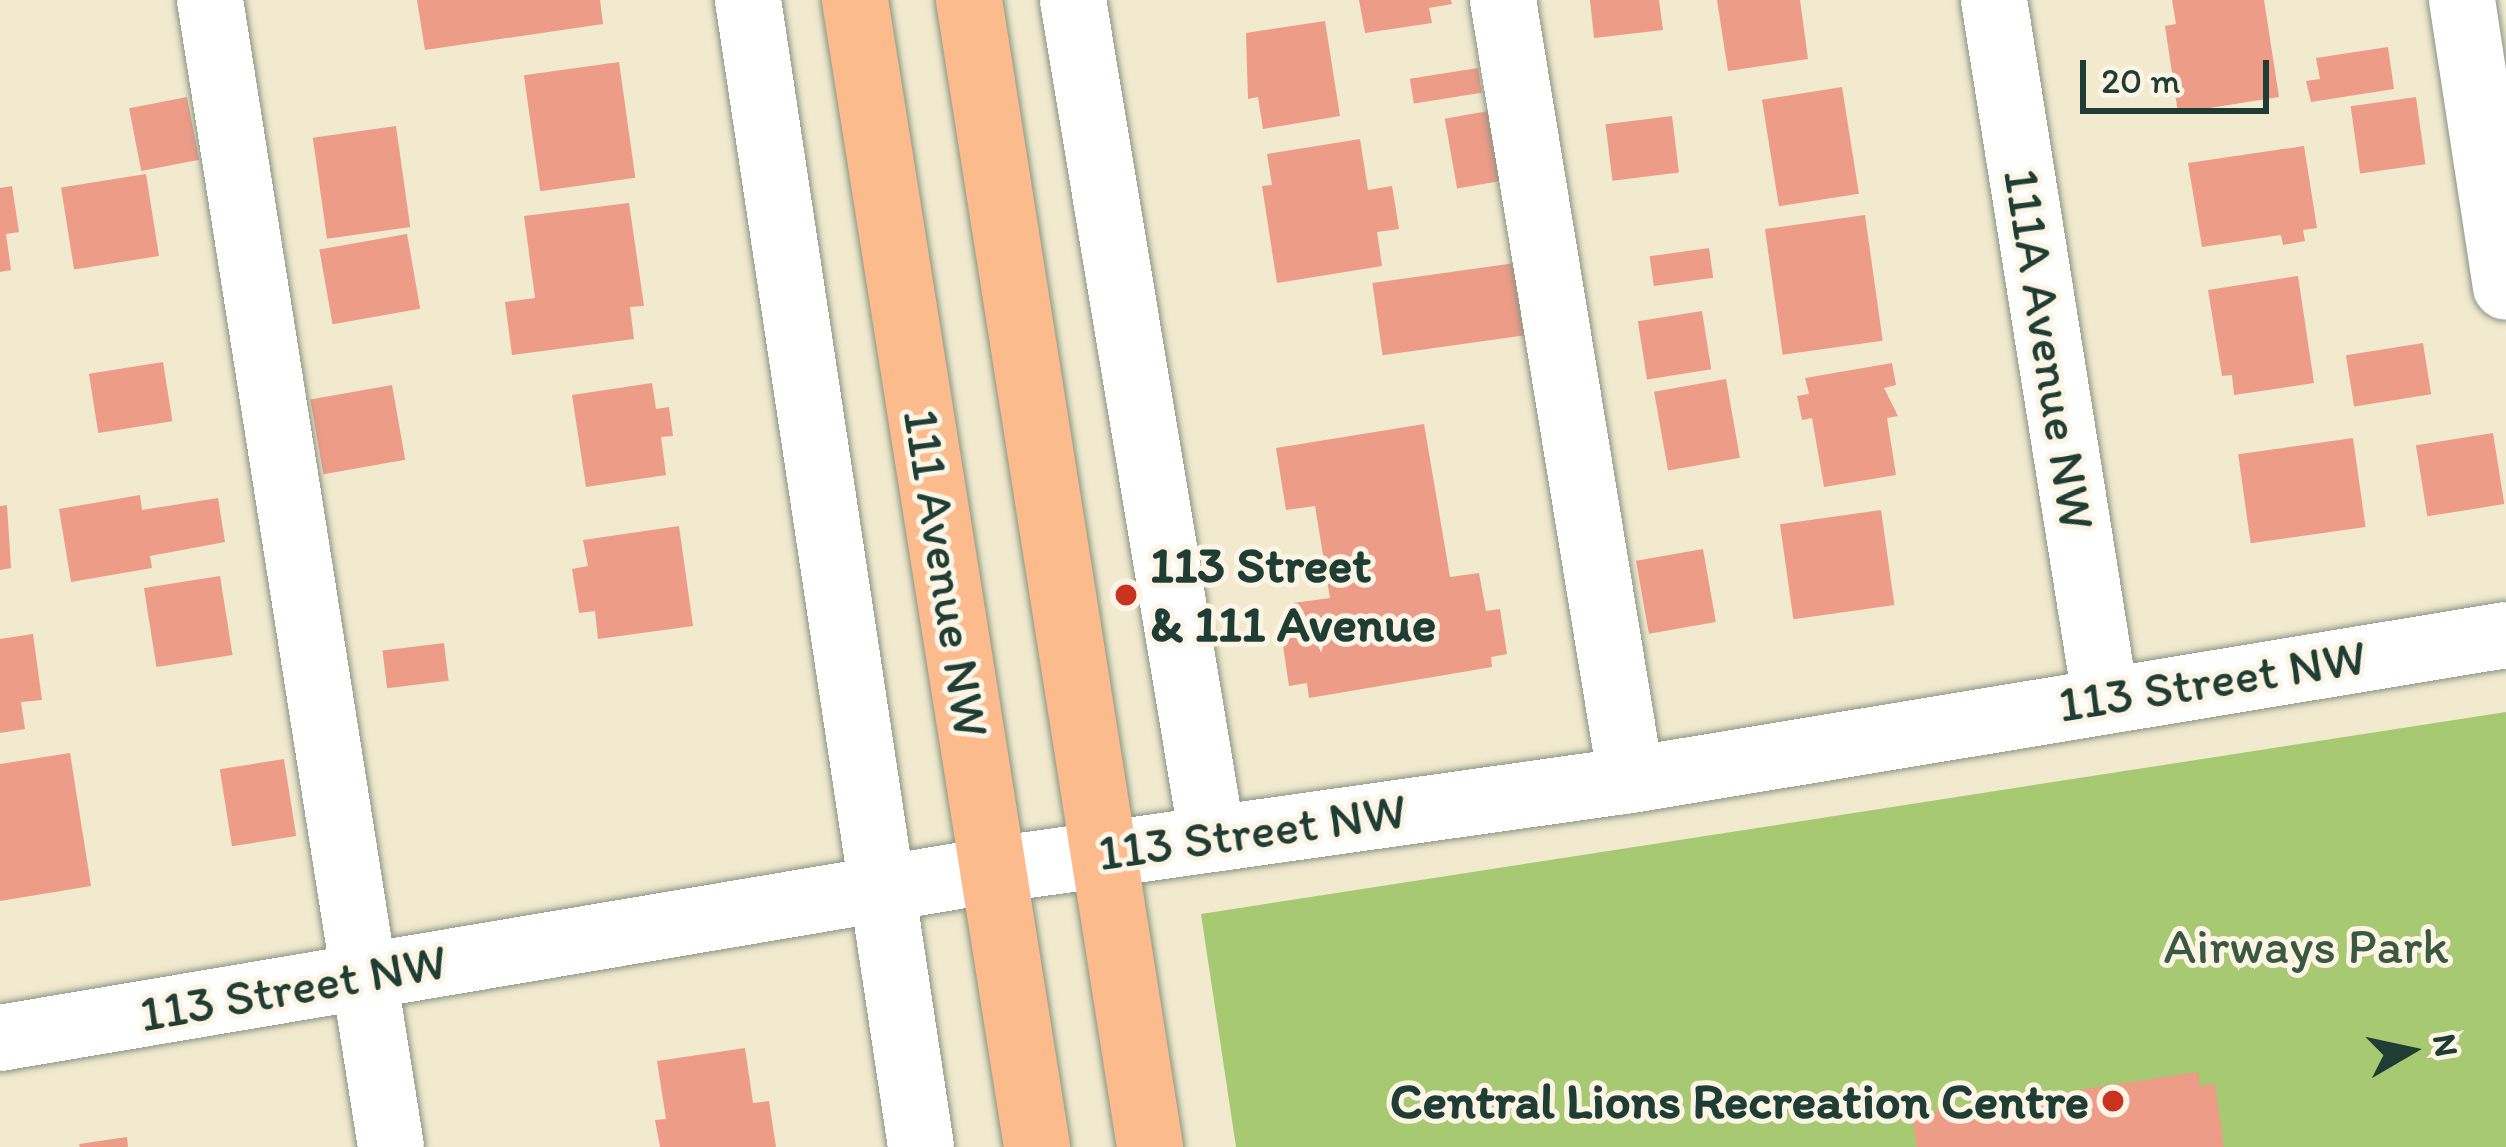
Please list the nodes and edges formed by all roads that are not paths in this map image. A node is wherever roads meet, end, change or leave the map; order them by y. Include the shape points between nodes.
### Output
1 (209, 0) edge
2 (748, 0) edge
3 (855, 0) edge
4 (968, 0) edge
5 (1073, 0) edge
6 (1503, 0) edge
7 (1994, 0) edge
8 (2462, 0) edge
9 (2496, 150) edge
10 (2506, 287) edge
11 (2506, 634) edge
12 (2105, 697) junction
13 (1631, 780) junction
14 (1212, 837) junction
15 (1105, 854) junction
16 (993, 870) junction
17 (883, 888) junction
18 (364, 976) junction
19 (0, 1038) edge
20 (391, 1147) edge
21 (921, 1147) edge
22 (1037, 1147) edge
23 (1150, 1147) edge

1 - 18 street
2 - 17 street
3 - 16 main road, 111 Avenue NW
4 - 15 main road
5 - 14 street
6 - 13 street
7 - 12 street, 111A Avenue NW
8 - 9 street
9 - 10 street
11 - 12 street, 113 Street NW
12 - 13 street, 113 Street NW
13 - 14 street, 113 Street NW
14 - 15 street, 113 Street NW
15 - 16 street, 113 Street NW
15 - 23 main road
16 - 17 street, 113 Street NW
16 - 22 main road, 111 Avenue NW
17 - 18 street, 113 Street NW
17 - 21 street
18 - 19 street, 113 Street NW
18 - 20 street

